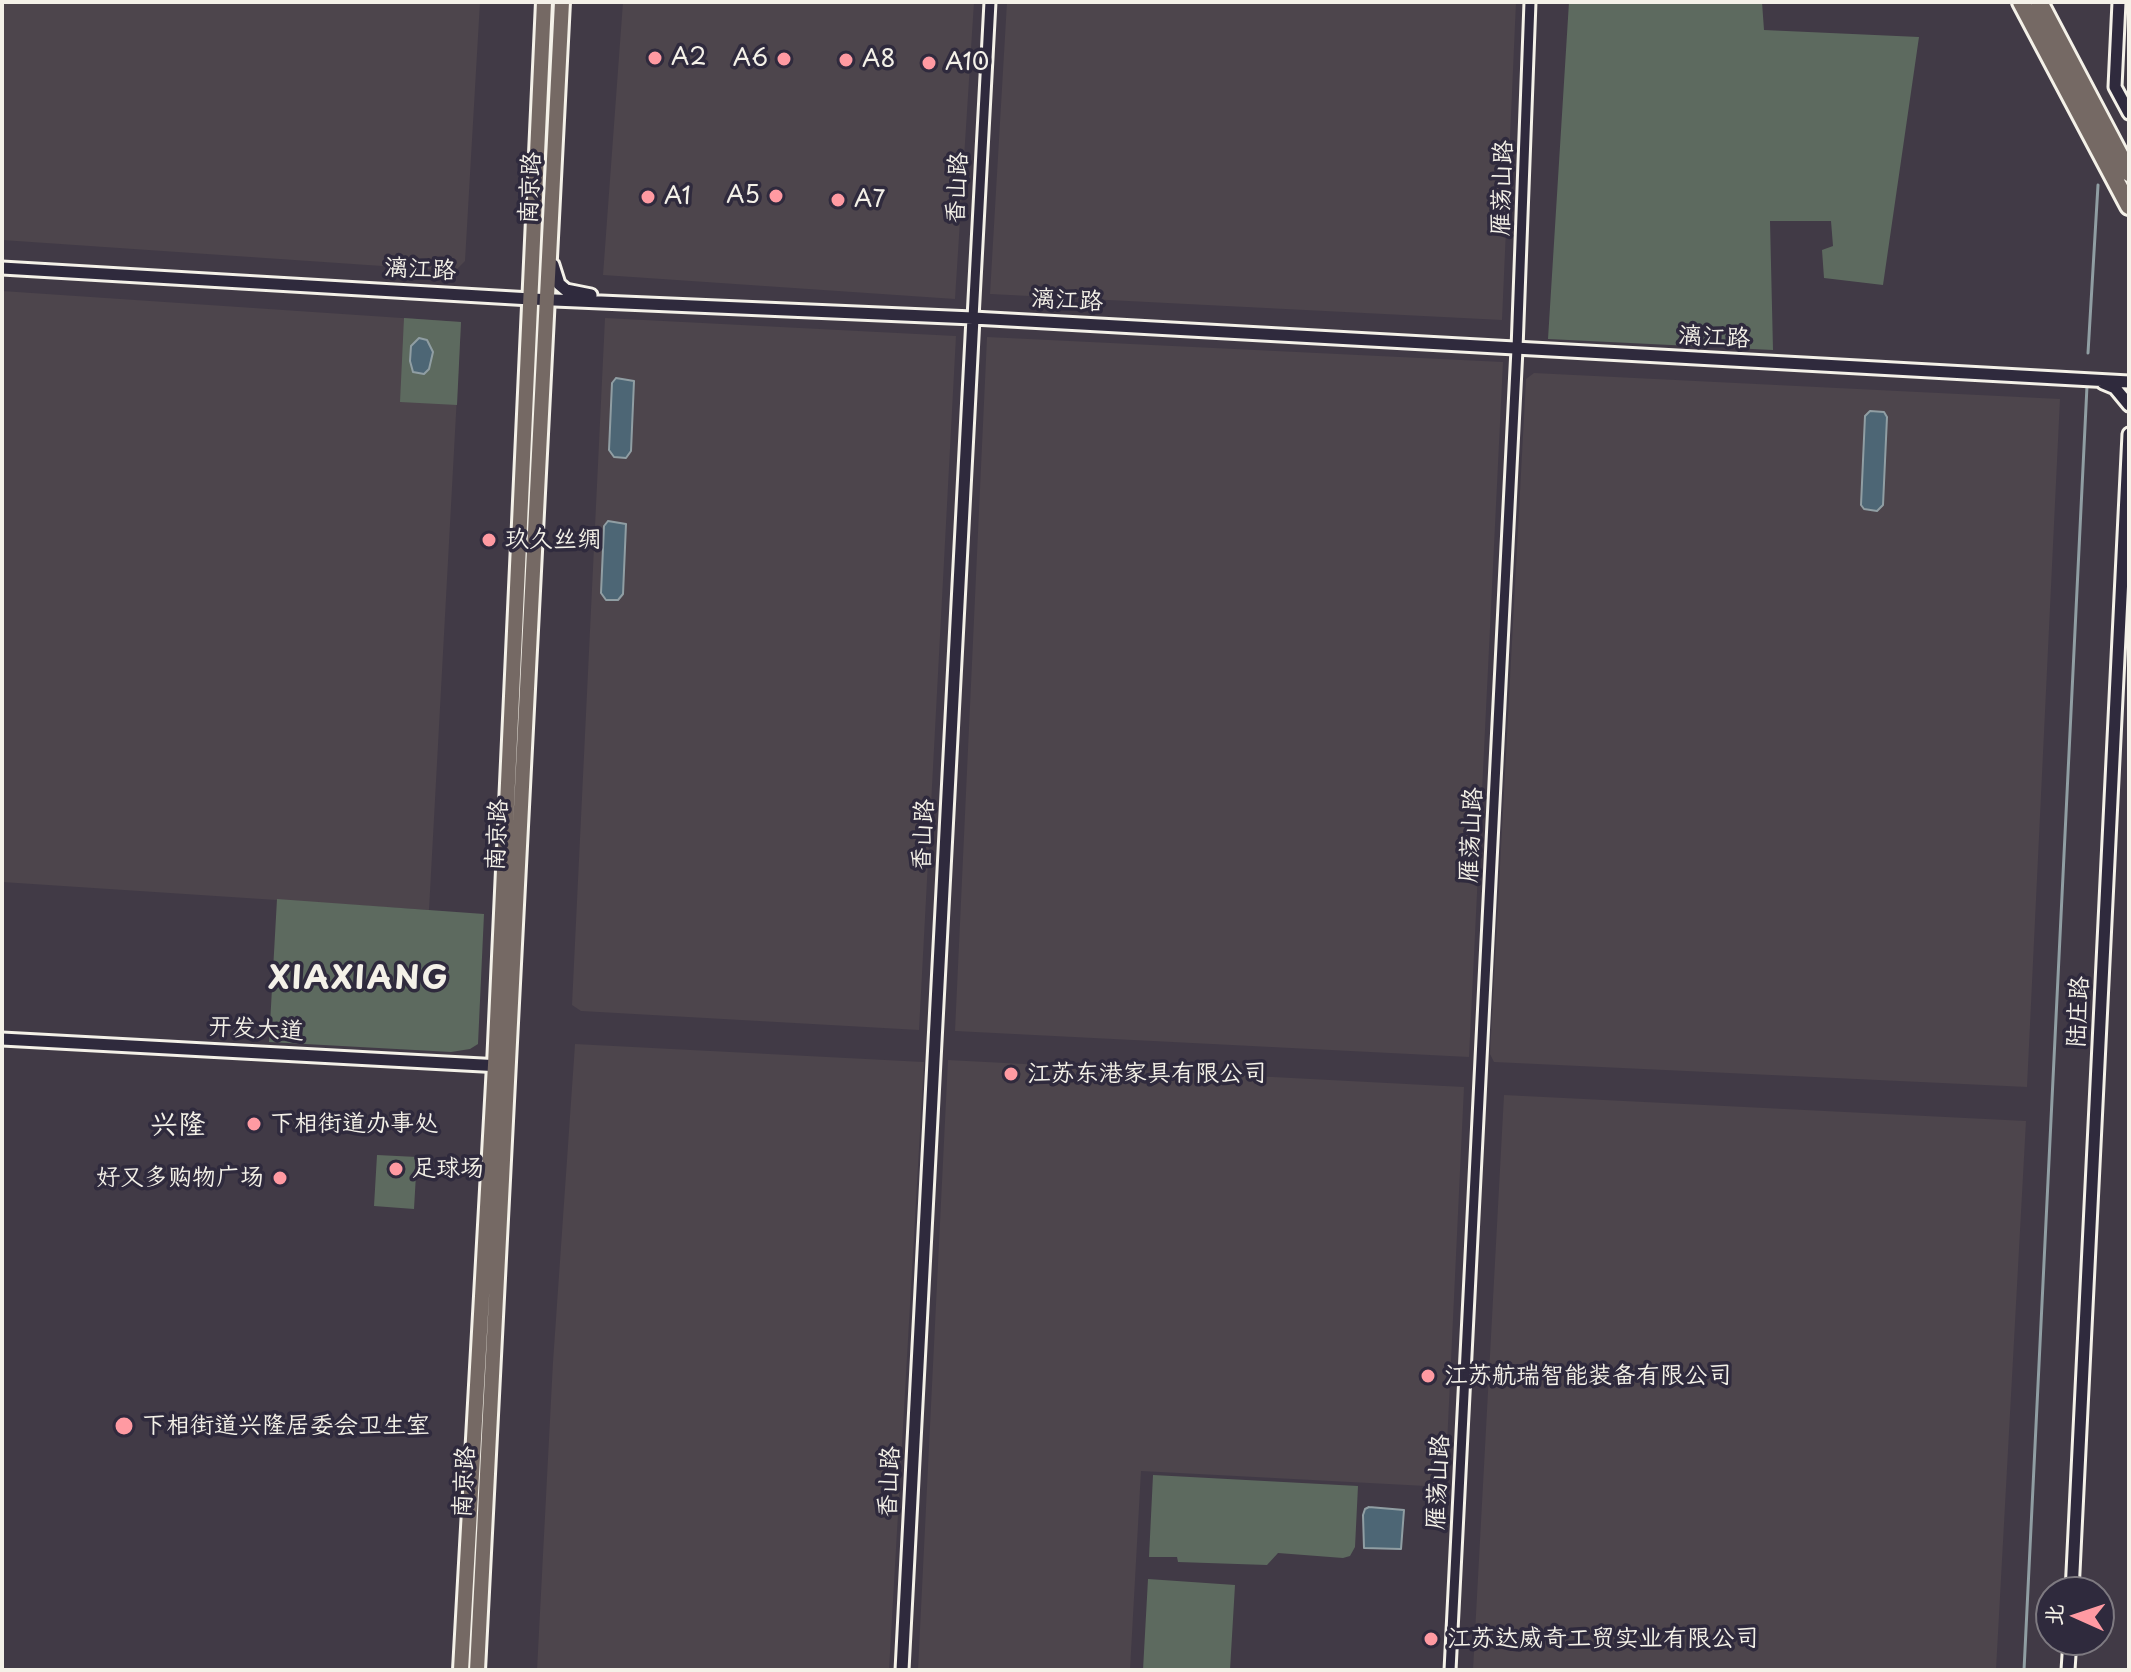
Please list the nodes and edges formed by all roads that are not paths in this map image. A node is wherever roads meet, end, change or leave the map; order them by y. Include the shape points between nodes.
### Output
1 (544, 2) edge
2 (562, 2) edge
3 (990, 2) edge
4 (1530, 2) edge
5 (2021, 2) edge
6 (2039, 2) edge
7 (2119, 2) edge
8 (2129, 113) edge
9 (2129, 173) edge
10 (2129, 206) edge
11 (550, 244) junction
12 (2, 268) edge
13 (531, 299) junction
14 (548, 299) junction
15 (639, 303) junction
16 (973, 318) junction
17 (1517, 349) junction
18 (2096, 380) junction
19 (2129, 382) edge
20 (2129, 405) edge
21 (2129, 434) edge
22 (2, 1039) edge
23 (501, 1066) junction
24 (2073, 1576) edge
25 (461, 1670) edge
26 (477, 1670) edge
27 (902, 1670) edge
28 (1450, 1670) edge

1 - 13 main road, 南京路
2 - 11 main road, 南京路
3 - 16 street, 香山路
4 - 17 street, 雁荡山路
5 - 10 highway
6 - 9 highway
7 - 8 street via 2115,87
11 - 14 main road, 南京路
11 - 15 street via 555,278 566,290
12 - 13 street, 漓江路
13 - 14 street, 漓江路
13 - 23 main road, 南京路
14 - 15 street, 漓江路
14 - 23 main road, 南京路
15 - 16 street, 漓江路
16 - 17 street, 漓江路
16 - 27 street, 香山路
17 - 18 street, 漓江路
17 - 28 street, 雁荡山路
18 - 19 street, 漓江路
18 - 20 street via 2115,388
21 - 24 street, 陆庄路
22 - 23 street, 开发大道
23 - 25 main road, 南京路
23 - 26 main road, 南京路

